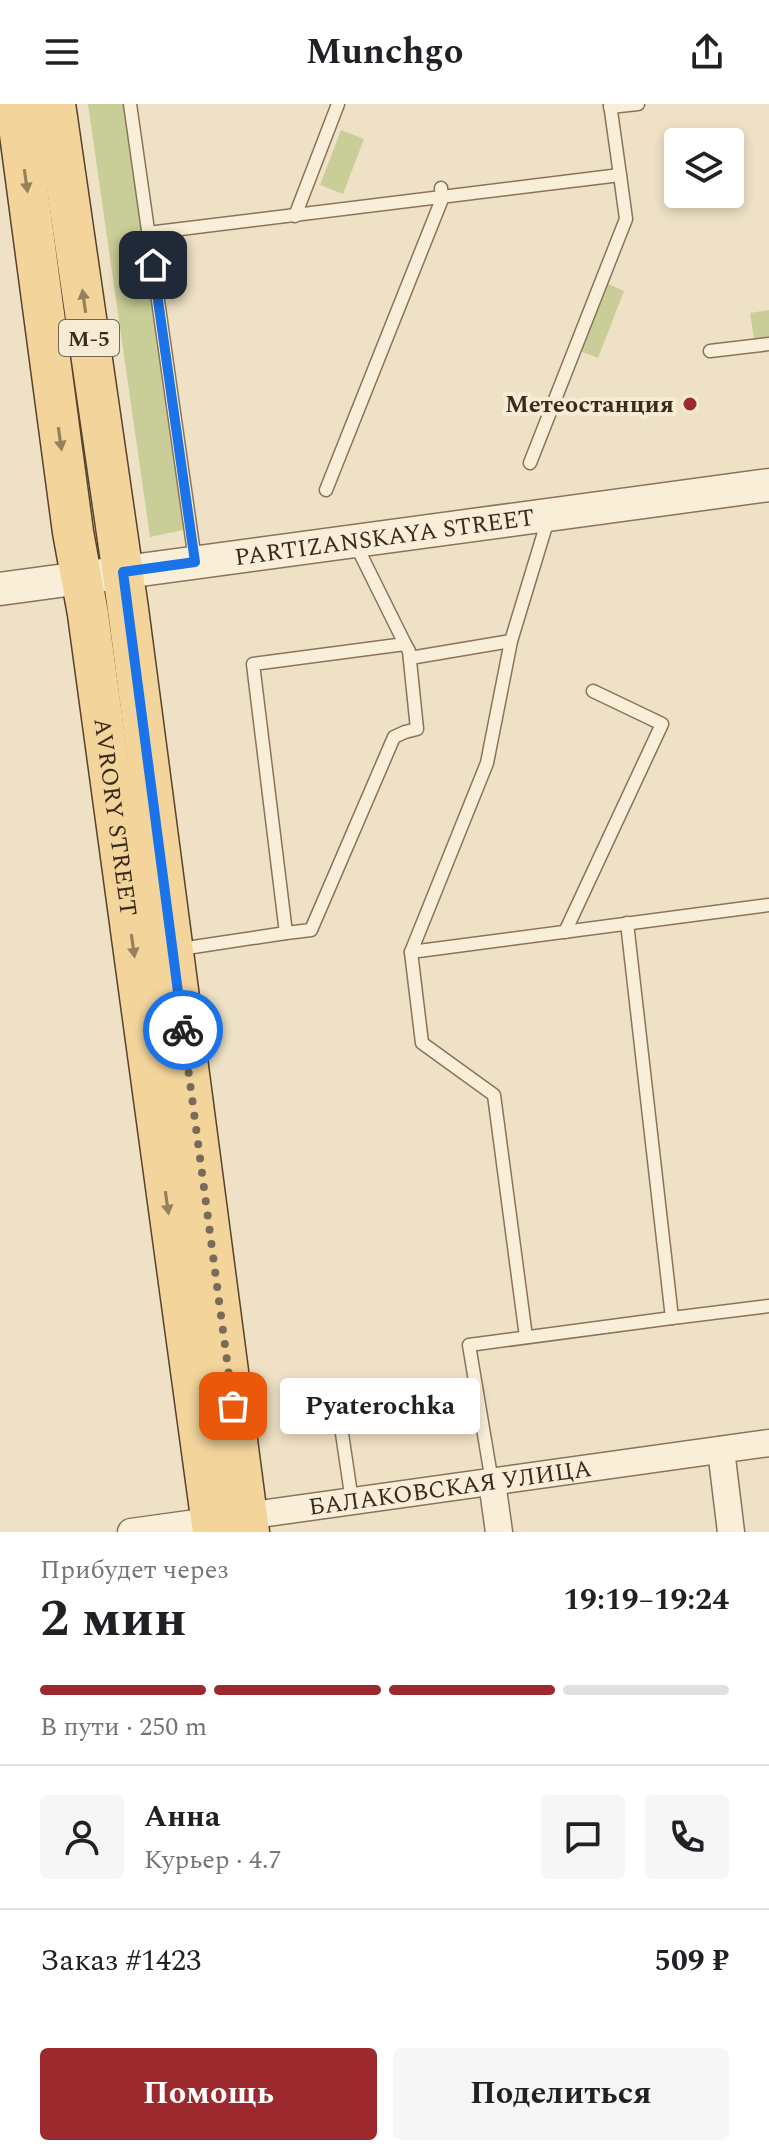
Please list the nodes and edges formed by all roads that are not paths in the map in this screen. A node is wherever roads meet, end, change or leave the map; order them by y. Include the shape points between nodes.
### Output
1 (16, 104) edge
2 (55, 104) edge
3 (130, 104) edge
4 (338, 104) edge
5 (638, 104) edge
6 (610, 106) edge
7 (620, 175) junction
8 (441, 193) junction
9 (295, 216) junction
10 (148, 233) junction
11 (769, 344) edge
12 (710, 351) dead end
13 (530, 463) dead end
14 (769, 485) edge
15 (326, 490) dead end
16 (549, 515) junction
17 (354, 541) junction
18 (195, 562) junction
19 (123, 572) junction
20 (80, 578) junction
21 (0, 589) edge
22 (511, 641) junction
23 (405, 644) junction
24 (410, 658) junction
25 (593, 691) dead end
26 (769, 894) edge
27 (769, 904) edge
28 (627, 923) junction
29 (565, 932) junction
30 (286, 933) junction
31 (173, 950) junction
32 (411, 952) junction
33 (769, 1306) edge
34 (672, 1318) junction
35 (526, 1337) junction
36 (340, 1420) dead end
37 (769, 1443) edge
38 (721, 1450) junction
39 (492, 1482) junction
40 (352, 1501) junction
41 (230, 1525) edge
42 (131, 1532) edge
43 (499, 1532) edge
44 (731, 1532) edge

1 -> 20 main road, AVRORY STREET / М-5
19 -> 2 main road, AVRORY STREET / М-5
3 - 10 lane
4 - 9 lane
5 - 6 lane
6 - 7 lane
7 - 8 lane
7 - 13 lane via 626,219
8 - 9 lane
8 - 15 lane
9 - 10 lane
10 - 18 lane
11 - 12 lane
14 - 16 street, PARTIZANSKAYA STREET
16 - 17 street, PARTIZANSKAYA STREET
16 - 22 lane
17 - 18 street, PARTIZANSKAYA STREET
17 - 23 lane
18 - 19 street, PARTIZANSKAYA STREET
19 - 20 street, PARTIZANSKAYA STREET
19 - 31 main road, AVRORY STREET / М-5
20 - 21 street, PARTIZANSKAYA STREET
20 -> 41 main road, AVRORY STREET / М-5
22 - 24 lane
22 - 32 lane via 487,763
23 - 24 lane
23 - 30 lane via 253,664
24 - 30 lane via 417,729 394,737 311,930
25 - 29 lane via 662,724
26 - 27 lane
27 - 28 lane
28 - 29 lane
28 - 34 lane
29 - 32 lane
30 - 31 lane
31 - 41 main road, AVRORY STREET / М-5
32 - 35 lane via 422,1043 494,1095
33 - 34 lane
34 - 35 lane
35 - 39 lane via 469,1345
36 - 40 lane
37 - 38 street, БАЛАКОВСКАЯ УЛИЦА
38 - 39 street, БАЛАКОВСКАЯ УЛИЦА
38 - 44 street
39 - 40 street, БАЛАКОВСКАЯ УЛИЦА
39 - 43 street
40 - 41 street, БАЛАКОВСКАЯ УЛИЦА
41 - 42 street, БАЛАКОВСКАЯ УЛИЦА

